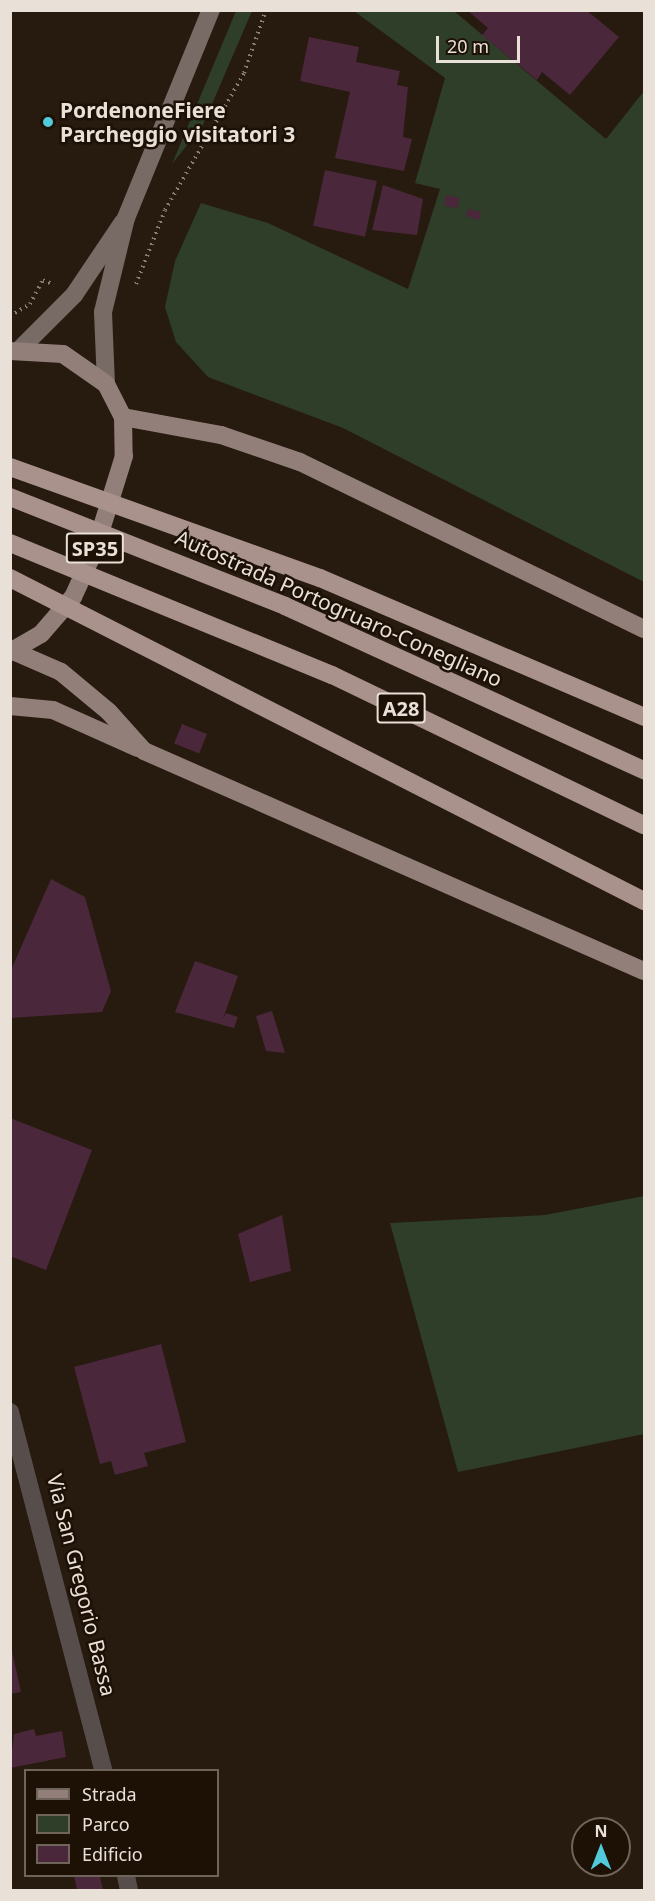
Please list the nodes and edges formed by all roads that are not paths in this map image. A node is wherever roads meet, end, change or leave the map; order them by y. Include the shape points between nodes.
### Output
1 (211, 10) edge
2 (126, 218) junction
3 (16, 349) edge
4 (106, 384) junction
5 (123, 417) junction
6 (10, 467) edge
7 (10, 496) edge
8 (10, 543) edge
9 (10, 578) edge
10 (645, 629) edge
11 (12, 652) edge
12 (10, 706) edge
13 (645, 717) edge
14 (144, 751) junction
15 (645, 770) edge
16 (645, 825) edge
17 (645, 901) edge
18 (645, 971) edge
19 (10, 1412) edge
20 (103, 1769) edge

1 - 2 main road
2 - 3 main road via 74,295
2 - 4 main road via 104,312
3 - 4 main road, SP35 via 63,354
4 - 5 main road, SP35
5 - 10 main road via 221,435 300,462
5 - 11 main road, SP35 via 124,456 77,588 41,634
6 - 13 highway via 320,578
7 - 15 highway, Autostrada Portogruaro-Conegliano / A28 via 168,557
8 - 16 highway, A28 via 332,675
9 - 17 highway
11 - 14 main road via 61,672 109,712
12 - 14 main road via 53,710
14 - 18 main road
19 - 20 street, Via San Gregorio Bassa

